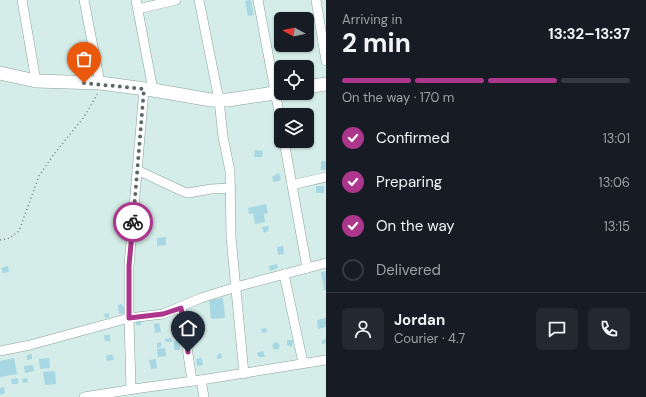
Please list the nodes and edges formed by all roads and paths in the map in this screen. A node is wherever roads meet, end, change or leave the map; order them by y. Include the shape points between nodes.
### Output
1 (22, 0) edge
2 (84, 0) edge
3 (136, 0) edge
4 (176, 0) edge
5 (199, 0) edge
6 (258, 0) edge
7 (316, 0) edge
8 (138, 10) junction
9 (326, 61) edge
10 (0, 73) edge
11 (274, 74) edge
12 (36, 81) junction
13 (100, 83) junction
14 (326, 84) edge
15 (314, 86) edge
16 (148, 89) junction
17 (274, 93) edge
18 (219, 100) junction
19 (285, 148) edge
20 (137, 170) junction
21 (326, 177) edge
22 (292, 185) junction
23 (231, 188) junction
24 (0, 240) edge
25 (326, 263) edge
26 (307, 268) junction
27 (284, 274) junction
28 (236, 287) junction
29 (181, 308) junction
30 (129, 318) junction
31 (0, 351) edge
32 (326, 360) edge
33 (303, 363) junction
34 (244, 374) junction
35 (196, 381) junction
36 (140, 388) junction
37 (131, 389) junction
38 (87, 397) edge
39 (143, 397) edge
40 (204, 397) edge

1 - 12 street
2 - 13 street
3 - 8 street
4 - 8 street
5 - 18 street
6 - 11 street
7 - 9 street
8 - 16 street
10 - 12 street
12 - 13 street
13 - 16 street
13 - 24 path via 97,96 89,110 39,176 19,231 10,238
14 - 15 street
16 - 18 street
16 - 20 street
17 - 18 street
18 - 23 street
19 - 22 street
20 - 23 street via 188,193
20 - 30 street via 129,266
21 - 22 street
22 - 26 street
23 - 28 street via 231,236
25 - 26 street
26 - 27 street
27 - 28 street
27 - 33 street
28 - 29 street via 201,298
28 - 34 street
29 - 30 street via 163,314
29 - 35 street
30 - 31 street
30 - 37 street
32 - 33 street
33 - 34 street
34 - 35 street
35 - 36 street
35 - 40 street
36 - 37 street
36 - 39 street
37 - 38 street

